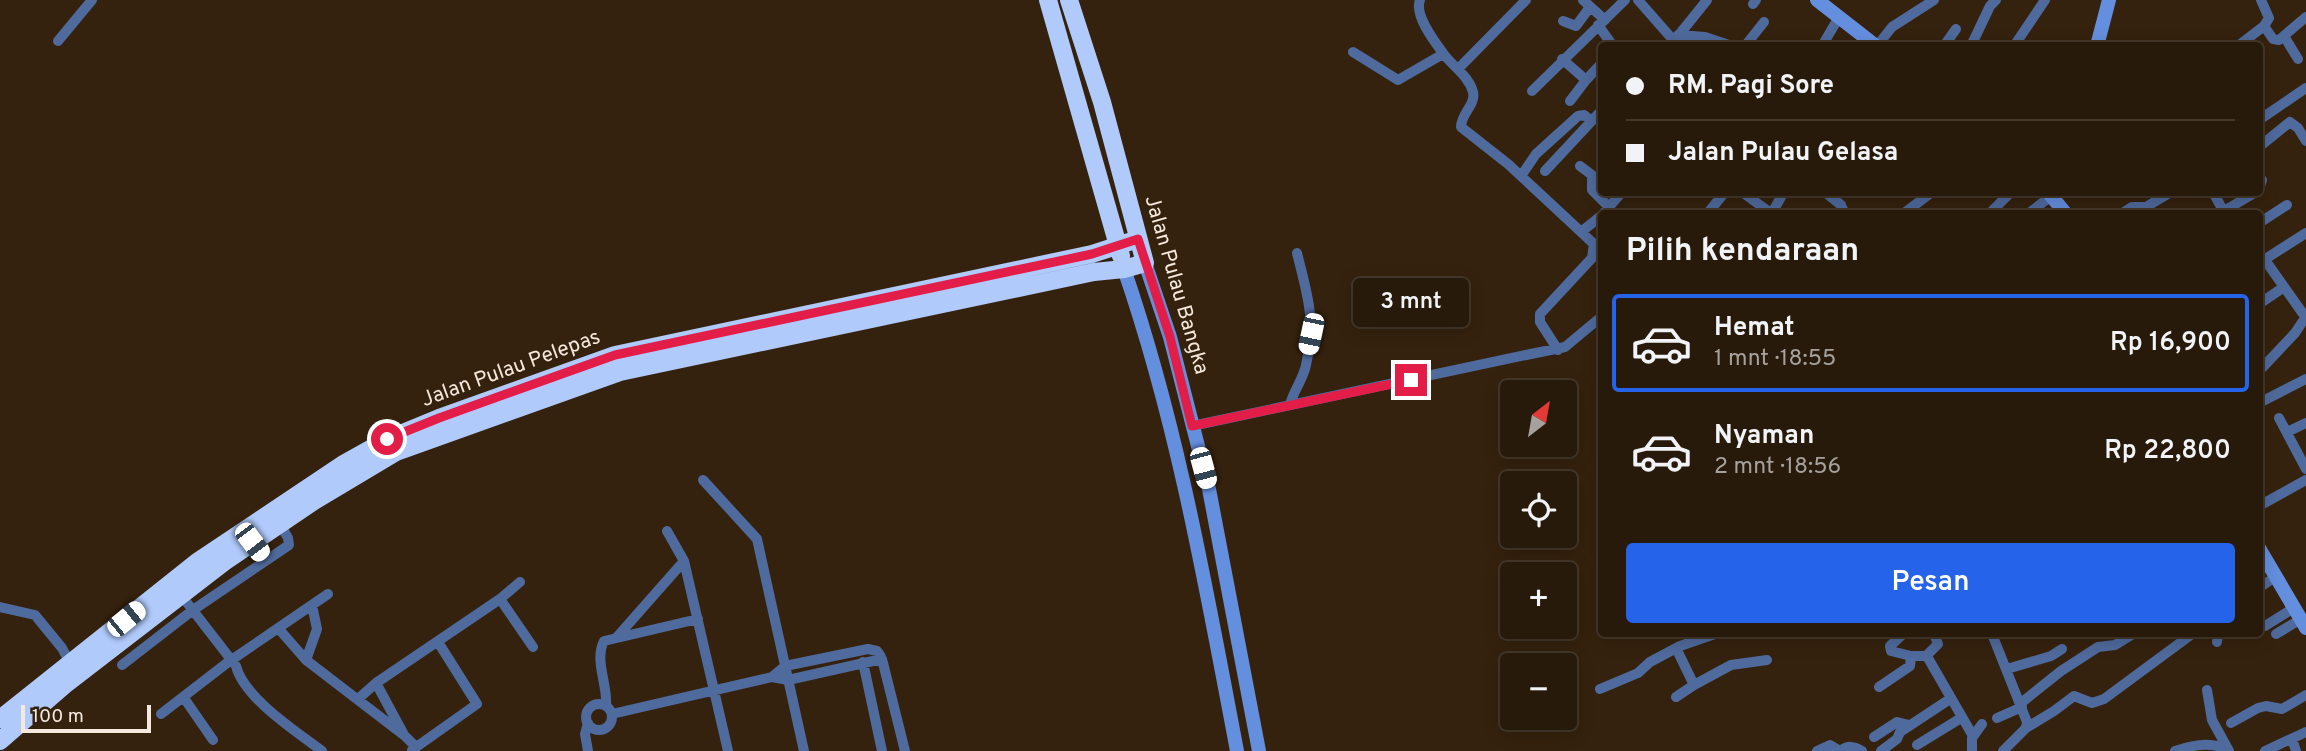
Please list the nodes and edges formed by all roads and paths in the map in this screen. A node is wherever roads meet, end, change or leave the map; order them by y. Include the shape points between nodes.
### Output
1 (92, 0) edge
2 (1048, 0) edge
3 (1069, 0) edge
4 (1420, 0) edge
5 (1526, 0) edge
6 (1625, 0) edge
7 (1638, 0) edge
8 (1707, 0) edge
9 (1818, 0) edge
10 (1934, 0) edge
11 (1996, 0) edge
12 (2045, 0) edge
13 (2109, 0) edge
14 (2261, 0) edge
15 (1587, 3) edge
16 (1839, 17) junction
17 (2306, 17) edge
18 (1563, 21) dead end
19 (1763, 22) dead end
20 (1602, 23) junction
21 (2264, 26) junction
22 (1956, 29) dead end
23 (2284, 36) junction
24 (1674, 40) edge
25 (58, 41) dead end
26 (1610, 42) edge
27 (1720, 42) edge
28 (1748, 42) edge
29 (1824, 42) edge
30 (1869, 42) edge
31 (1876, 42) edge
32 (1947, 42) edge
33 (1973, 42) edge
34 (2017, 42) edge
35 (2099, 42) edge
36 (2243, 42) edge
37 (1353, 52) dead end
38 (1443, 54) junction
39 (1562, 59) junction
40 (2298, 59) dead end
41 (1598, 67) edge
42 (1458, 69) junction
43 (1586, 80) junction
44 (2306, 88) edge
45 (1532, 91) dead end
46 (1570, 101) dead end
47 (1598, 114) edge
48 (2263, 118) edge
49 (2263, 120) edge
50 (1592, 121) junction
51 (2275, 134) junction
52 (2306, 141) edge
53 (2263, 144) edge
54 (1580, 166) dead end
55 (1545, 171) dead end
56 (1521, 176) junction
57 (1619, 196) edge
58 (1722, 196) edge
59 (1748, 196) edge
60 (1832, 196) edge
61 (1927, 196) edge
62 (2006, 196) edge
63 (2048, 196) edge
64 (2052, 196) edge
65 (2165, 196) edge
66 (2250, 196) edge
67 (1781, 197) dead end
68 (2287, 205) dead end
69 (1604, 210) edge
70 (1607, 210) edge
71 (1710, 210) edge
72 (1768, 210) edge
73 (1774, 210) edge
74 (1843, 210) edge
75 (1908, 210) edge
76 (1992, 210) edge
77 (2032, 210) edge
78 (2063, 210) edge
79 (2127, 210) edge
80 (2227, 210) edge
81 (1598, 218) edge
82 (2263, 220) edge
83 (1581, 232) junction
84 (2306, 233) edge
85 (1138, 239) junction
86 (1119, 245) junction
87 (1297, 253) dead end
88 (2263, 261) edge
89 (1145, 263) junction
90 (2263, 263) edge
91 (1124, 269) junction
92 (2284, 288) junction
93 (2263, 301) edge
94 (2306, 318) edge
95 (1598, 320) edge
96 (1558, 350) junction
97 (2263, 367) dead end
98 (2306, 379) edge
99 (2263, 401) edge
100 (1290, 405) junction
101 (2279, 418) dead end
102 (2306, 423) edge
103 (1192, 426) junction
104 (2287, 432) junction
105 (2306, 469) edge
106 (703, 480) dead end
107 (2306, 480) edge
108 (310, 495) junction
109 (2263, 504) edge
110 (667, 531) dead end
111 (259, 538) junction
112 (277, 553) junction
113 (2263, 558) edge
114 (267, 561) junction
115 (684, 561) junction
116 (224, 562) junction
117 (252, 570) junction
118 (2276, 577) junction
119 (237, 579) junction
120 (520, 582) dead end
121 (2263, 585) edge
122 (328, 594) dead end
123 (179, 597) junction
124 (500, 599) junction
125 (312, 605) junction
126 (0, 607) edge
127 (191, 612) junction
128 (2300, 618) edge
129 (698, 619) junction
130 (2265, 626) dead end
131 (278, 628) junction
132 (2276, 634) dead end
133 (617, 637) junction
134 (1707, 637) edge
135 (1899, 637) edge
136 (1935, 637) edge
137 (1996, 637) edge
138 (2128, 637) edge
139 (2188, 637) edge
140 (438, 642) junction
141 (533, 647) dead end
142 (1676, 648) junction
143 (2062, 649) dead end
144 (1910, 656) junction
145 (1926, 656) junction
146 (882, 659) junction
147 (306, 660) junction
148 (1767, 660) dead end
149 (229, 662) junction
150 (863, 662) junction
151 (70, 663) junction
152 (122, 665) dead end
153 (785, 666) junction
154 (2007, 669) junction
155 (772, 677) junction
156 (788, 680) junction
157 (376, 683) junction
158 (1694, 685) junction
159 (1879, 687) dead end
160 (1600, 689) dead end
161 (715, 690) junction
162 (2207, 690) dead end
163 (2306, 695) edge
164 (1676, 696) dead end
165 (184, 698) junction
166 (358, 699) junction
167 (1950, 699) junction
168 (2021, 705) junction
169 (609, 710) junction
170 (162, 714) dead end
171 (1961, 718) junction
172 (1997, 718) dead end
173 (0, 719) edge
174 (588, 723) junction
175 (2231, 723) dead end
176 (1982, 724) dead end
177 (1909, 725) junction
178 (2026, 728) junction
179 (2306, 732) edge
180 (405, 736) junction
181 (1973, 736) junction
182 (1874, 737) dead end
183 (2292, 739) junction
184 (213, 740) dead end
185 (0, 741) edge
186 (1917, 745) dead end
187 (413, 749) edge
188 (322, 751) edge
189 (588, 751) edge
190 (729, 751) edge
191 (804, 751) edge
192 (882, 751) edge
193 (905, 751) edge
194 (1237, 751) edge
195 (1259, 751) edge
196 (1817, 751) edge
197 (1840, 751) edge
198 (1862, 751) edge
199 (1881, 751) edge
200 (1972, 751) edge
201 (2003, 751) edge
202 (2175, 751) edge
203 (2229, 751) edge
204 (2265, 751) edge
205 (2296, 751) edge

1 - 25 street
2 - 86 highway, Jalan Pulau Bangka
3 - 85 highway, Jalan Pulau Bangka
4 - 38 street via 1418,10
5 - 42 street
6 - 20 street
7 - 24 street
8 - 24 street
9 - 16 main road
10 - 31 street
11 - 33 street
12 - 34 street
13 - 35 main road
14 - 21 street via 2269,18
15 - 18 street via 1576,26
15 - 20 street
16 - 29 street
16 - 30 main road
17 - 23 street
19 - 28 street
20 - 26 street
20 - 39 street
21 - 23 street via 2273,39
21 - 36 street
22 - 32 street
23 - 40 street
24 - 27 street via 1705,37
37 - 38 street via 1398,80
38 - 42 street
39 - 43 street
39 - 45 street
41 - 43 street
42 - 56 street via 1474,96 1461,127
43 - 46 street
44 - 48 street
47 - 50 street
49 - 51 street
50 - 55 street
50 - 56 street via 1578,116 1536,154
51 - 52 street via 2290,122
51 - 53 street
54 - 69 street via 1591,175 1592,190
56 - 83 street
57 - 70 street
58 - 71 street
59 - 72 street
60 - 74 street
61 - 75 street
62 - 76 street
63 - 77 street
64 - 78 main road
65 - 79 street via 2147,207
66 - 80 street
67 - 73 street
68 - 82 street
81 - 83 street
83 - 96 street via 1594,244 1591,258 1540,314 1539,322
84 - 88 street
85 - 86 highway, Jalan Pulau Pelepas
85 - 89 highway, Jalan Pulau Bangka
86 - 91 highway, Jalan Pulau Bangka
86 - 108 highway, Jalan Pulau Pelepas via 615,355 387,439
87 - 100 street via 1312,321 1306,366
89 - 91 highway, Jalan Pulau Pelepas
89 - 103 main road, Jalan Pulau Bangka via 1170,337
90 - 92 street
91 - 108 highway, Jalan Pulau Pelepas via 620,372 396,452
91 - 194 main road, Jalan Pulau Bangka via 1169,416
92 - 93 street
92 - 94 street
94 - 97 street
95 - 96 street
96 - 100 street
98 - 99 street
100 - 103 street
101 - 104 street
102 - 104 street
103 - 195 main road, Jalan Pulau Bangka via 1209,489
104 - 105 street
106 - 153 street via 757,539
107 - 109 street
108 - 111 highway, Jalan Pulau Pelepas
108 - 151 highway, Jalan Pulau Pelepas via 197,562
110 - 115 street
111 - 112 street
111 - 112 street via 290,542
111 - 114 street
111 - 116 highway, Jalan Pulau Pelepas
111 - 117 street
112 - 114 street
113 - 118 main road
114 - 117 street
115 - 129 street
115 - 133 street
116 - 119 street
116 - 123 highway, Jalan Pulau Pelepas
117 - 119 street
118 - 121 street
118 - 128 main road
119 - 127 street
120 - 124 street
122 - 125 street
123 - 127 street
123 - 185 highway, Jalan Pulau Pelepas
124 - 140 street
124 - 141 street
125 - 131 street
125 - 147 street via 317,629
126 - 151 street via 35,615
127 - 149 street
127 - 152 street
128 - 130 street
128 - 132 street
129 - 133 street
129 - 161 street
131 - 147 street
131 - 149 street
133 - 169 street via 604,641 600,654
134 - 142 street
135 - 144 street via 1890,649
136 - 145 street via 1938,644
137 - 154 street
138 - 168 street via 2098,647
139 - 178 street via 2097,703 2074,696
140 - 157 street
140 - 187 street via 477,704
142 - 158 street
142 - 160 street via 1638,673
143 - 154 street
144 - 145 street
144 - 159 street via 1910,666
145 - 167 street
146 - 150 street
146 - 153 street via 877,651 868,649
146 - 193 street
147 - 166 street
148 - 158 street via 1731,665
149 - 165 street
149 - 188 street via 272,714
150 - 156 street
150 - 192 street
151 - 173 highway, Jalan Pulau Pelepas
153 - 155 street
153 - 156 street
154 - 168 street
155 - 156 street
155 - 161 street
156 - 191 street
157 - 166 street
157 - 180 street
158 - 164 street
161 - 169 street
161 - 190 street
162 - 203 street via 2211,720
163 - 175 street via 2282,709 2258,708
165 - 170 street
165 - 184 street
166 - 180 street
167 - 171 street
167 - 177 street
168 - 172 street
168 - 178 street
169 - 174 street via 598,704 590,707
169 - 174 street via 609,725 603,729
171 - 181 street
171 - 186 street
174 - 189 street
176 - 181 street
177 - 182 street via 1897,722
177 - 199 street
178 - 201 street
179 - 183 street
180 - 187 street
181 - 200 street
183 - 204 street
183 - 205 street
196 - 197 street via 1830,745
197 - 198 street via 1847,746
202 - 203 street via 2202,744

